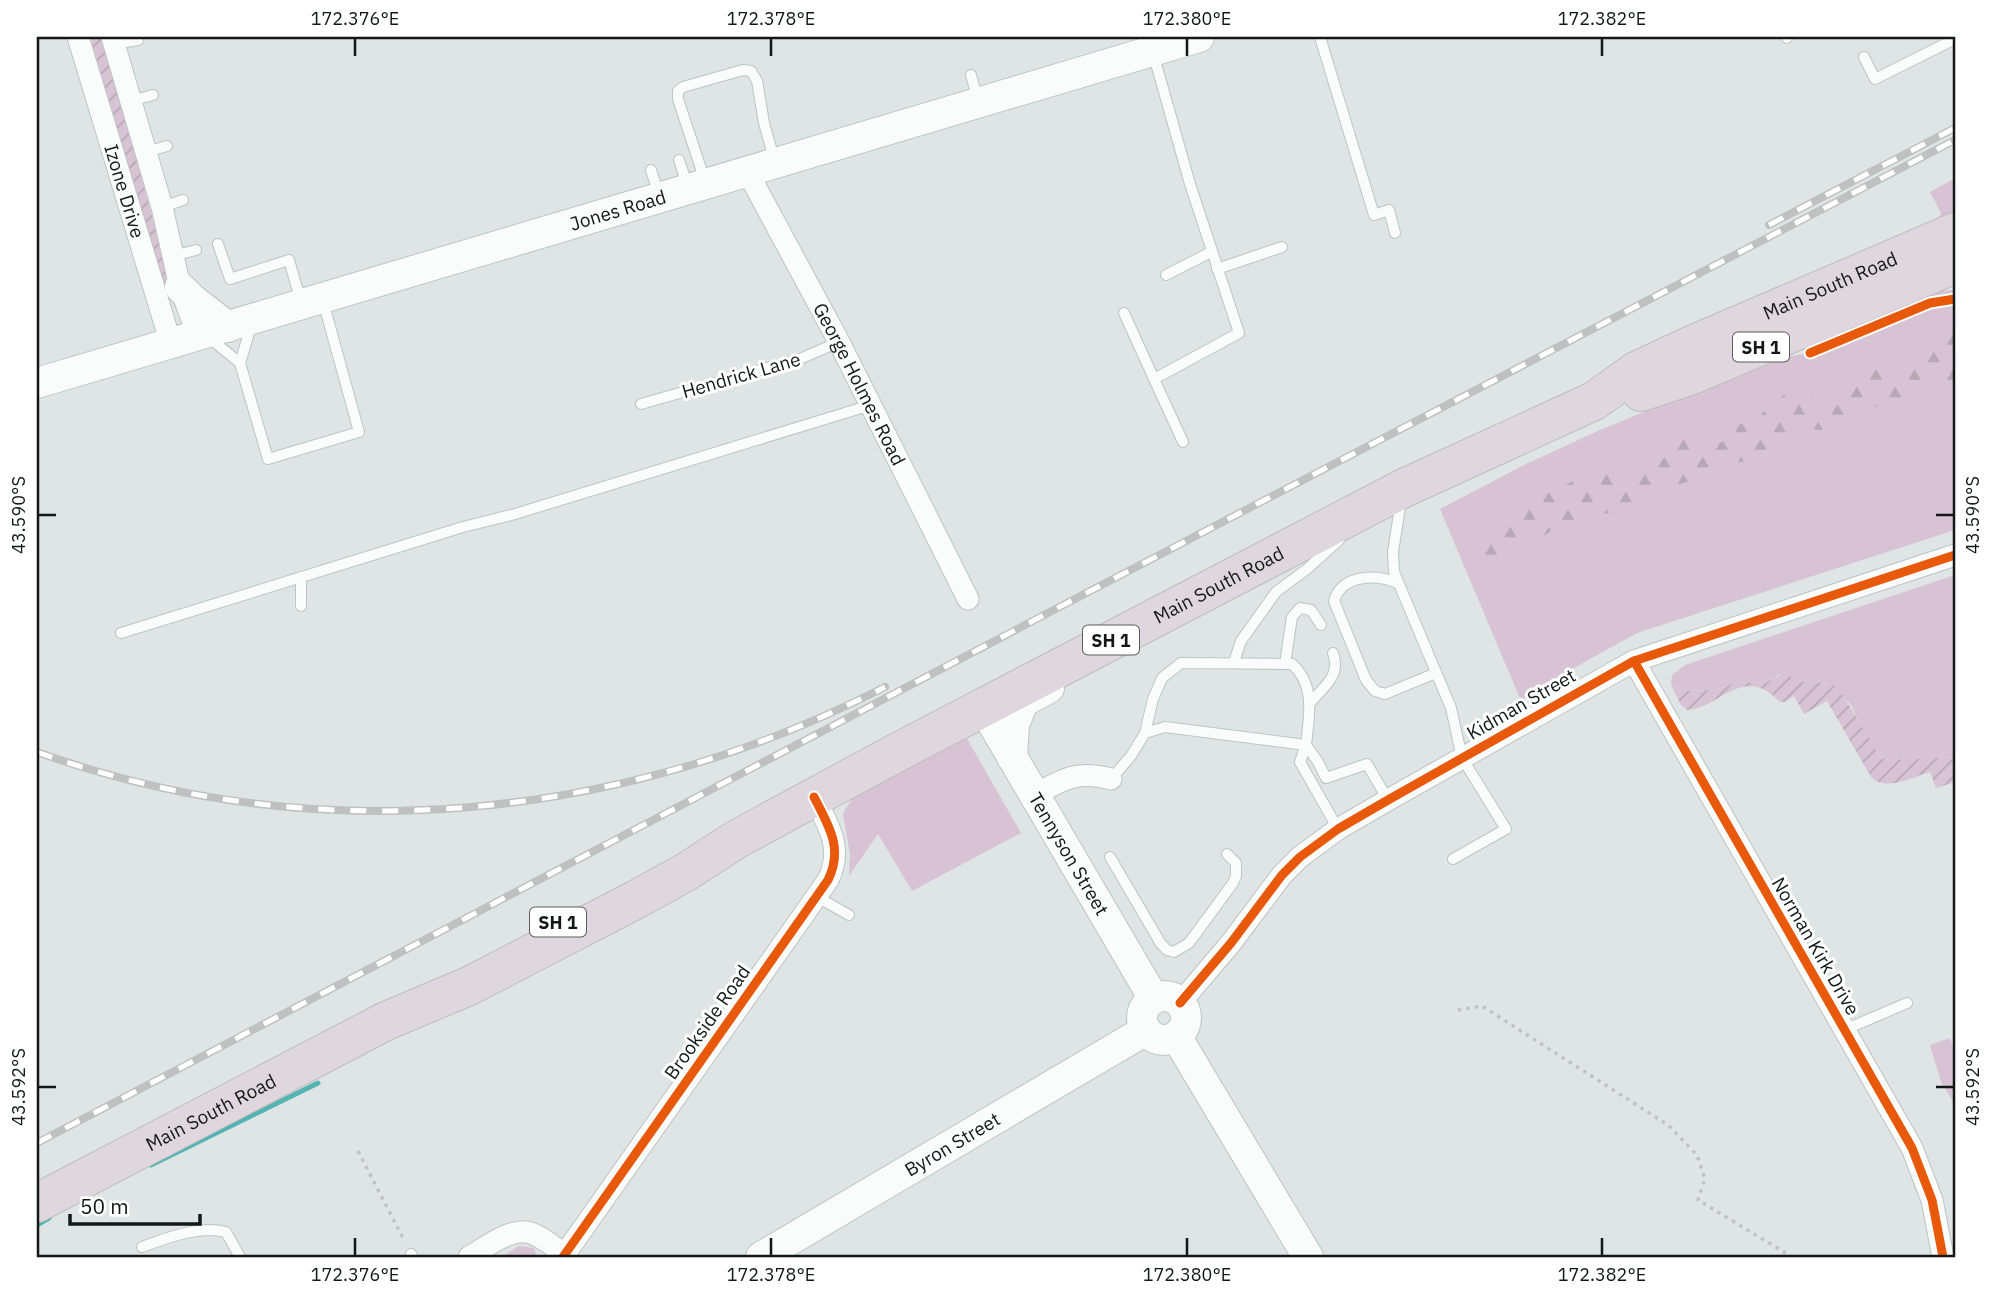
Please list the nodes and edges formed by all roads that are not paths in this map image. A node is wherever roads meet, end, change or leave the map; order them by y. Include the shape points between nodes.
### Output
1 (78, 37) edge
2 (1199, 37) edge
3 (1320, 37) edge
4 (1955, 39) edge
5 (113, 40) edge
6 (138, 40) dead end
7 (1153, 46) edge
8 (1864, 57) dead end
9 (153, 96) dead end
10 (131, 101) junction
11 (167, 146) dead end
12 (146, 152) junction
13 (679, 160) dead end
14 (762, 167) junction
15 (698, 186) junction
16 (183, 200) dead end
17 (162, 207) junction
18 (1955, 232) edge
19 (1395, 233) dead end
20 (218, 244) dead end
21 (1282, 247) dead end
22 (196, 250) dead end
23 (1212, 252) junction
24 (173, 257) junction
25 (1217, 268) junction
26 (1166, 275) dead end
27 (1945, 275) edge
28 (180, 286) joint
29 (312, 302) junction
30 (1124, 313) dead end
31 (211, 332) junction
32 (839, 342) junction
33 (240, 363) junction
34 (1154, 379) junction
35 (37, 383) edge
36 (1594, 401) junction
37 (641, 404) dead end
38 (871, 405) junction
39 (1183, 442) dead end
40 (1404, 488) junction
41 (1955, 555) edge
42 (1238, 574) junction
43 (301, 576) junction
44 (1398, 583) junction
45 (968, 598) dead end
46 (301, 606) dead end
47 (1321, 625) dead end
48 (121, 633) dead end
49 (1333, 653) dead end
50 (1234, 662) junction
51 (1634, 662) junction
52 (1285, 664) junction
53 (1436, 673) junction
54 (1311, 702) junction
55 (984, 707) junction
56 (1145, 733) junction
57 (1306, 745) junction
58 (1012, 757) junction
59 (1462, 758) junction
60 (1111, 779) joint
61 (1034, 795) junction
62 (814, 797) junction
63 (1388, 800) junction
64 (1338, 829) junction
65 (1227, 854) dead end
66 (1110, 857) dead end
67 (1453, 859) dead end
68 (817, 897) junction
69 (849, 915) dead end
70 (1167, 1001) junction
71 (1908, 1003) dead end
72 (1146, 1030) junction
73 (1844, 1030) junction
74 (1176, 1036) junction
75 (37, 1203) edge
76 (142, 1247) dead end
77 (564, 1256) edge
78 (240, 1257) edge
79 (469, 1257) edge
80 (761, 1257) edge
81 (1308, 1257) edge
82 (1943, 1257) edge

1 - 31 street, Izone Drive
2 - 7 street, Jones Road
3 - 19 lane via 1374,215 1389,211
4 - 8 lane via 1875,79
5 - 6 lane
5 - 10 street, Izone Drive
7 - 14 street, Jones Road via 975,89
7 - 23 lane
9 - 10 lane
10 - 12 street, Izone Drive
11 - 12 lane
12 - 17 street, Izone Drive
13 - 15 lane
14 - 15 street, Jones Road
14 - 15 lane via 764,123 751,71 683,87 678,99
14 - 32 street, George Holmes Road via 755,186
15 - 29 street, Jones Road via 655,184
16 - 17 lane
17 - 24 street, Izone Drive
18 - 36 highway, Main South Road / SH 1 via 1749,316 1636,371
20 - 29 lane via 230,279 289,260
21 - 25 lane
22 - 24 lane
23 - 25 lane
23 - 26 lane
24 - 28 street, Izone Drive
25 - 34 lane via 1239,332
27 - 36 highway, Main South Road / SH 1 via 1692,375 1646,391
28 - 31 street via 207,312
29 - 31 street, Jones Road
29 - 33 lane via 359,432 268,459
30 - 34 lane
31 - 33 lane
31 - 33 lane
31 - 35 street, Jones Road
32 - 37 lane, Hendrick Lane via 802,358
32 - 38 street, George Holmes Road
34 - 39 lane
36 - 40 highway, Main South Road / SH 1
38 - 43 lane
38 - 45 street, George Holmes Road
40 - 42 highway, Main South Road / SH 1
40 - 44 lane via 1393,552
40 - 50 lane via 1276,592 1241,641
41 - 51 street, Kidman Street
42 - 55 highway, Main South Road / SH 1
42 - 58 street via 1215,602 1023,702 1014,725
43 - 46 lane
43 - 48 lane
44 - 53 lane
44 - 53 lane via 1368,576 1336,594 1334,601 1366,680 1375,691 1385,694
47 - 52 lane via 1311,610 1295,611
49 - 54 lane via 1336,673
50 - 52 lane
50 - 56 lane via 1181,663 1171,670 1153,699
51 - 59 street, Kidman Street
51 - 73 street, Norman Kirk Drive
52 - 54 lane via 1303,673
53 - 59 lane via 1451,708
54 - 57 lane
55 - 58 street, Tennyson Street
55 - 62 highway, Main South Road / SH 1
56 - 57 lane via 1165,727
56 - 60 lane
57 - 63 lane via 1326,778 1367,764
57 - 64 lane via 1300,762
58 - 61 street, Tennyson Street
59 - 63 street, Kidman Street
59 - 67 lane via 1506,829
60 - 61 street via 1073,775
61 - 70 street, Tennyson Street
62 - 68 street, Brookside Road via 836,850 832,871
62 - 75 highway, Main South Road / SH 1 via 686,872 469,986 386,1021
63 - 64 street, Kidman Street
64 - 70 street, Kidman Street via 1300,856 1231,943
65 - 66 lane via 1236,863 1233,883 1189,943 1174,952 1161,944
68 - 69 lane
68 - 77 street, Brookside Road
70 - 72 street via 1148,1003 1142,1016
70 - 74 street via 1184,1010 1185,1024
71 - 73 lane
72 - 74 street via 1163,1040
72 - 80 street, Byron Street
73 - 82 street, Norman Kirk Drive via 1920,1165
74 - 81 street
76 - 78 lane via 176,1235 217,1230 226,1232
77 - 79 street via 537,1236 522,1232

